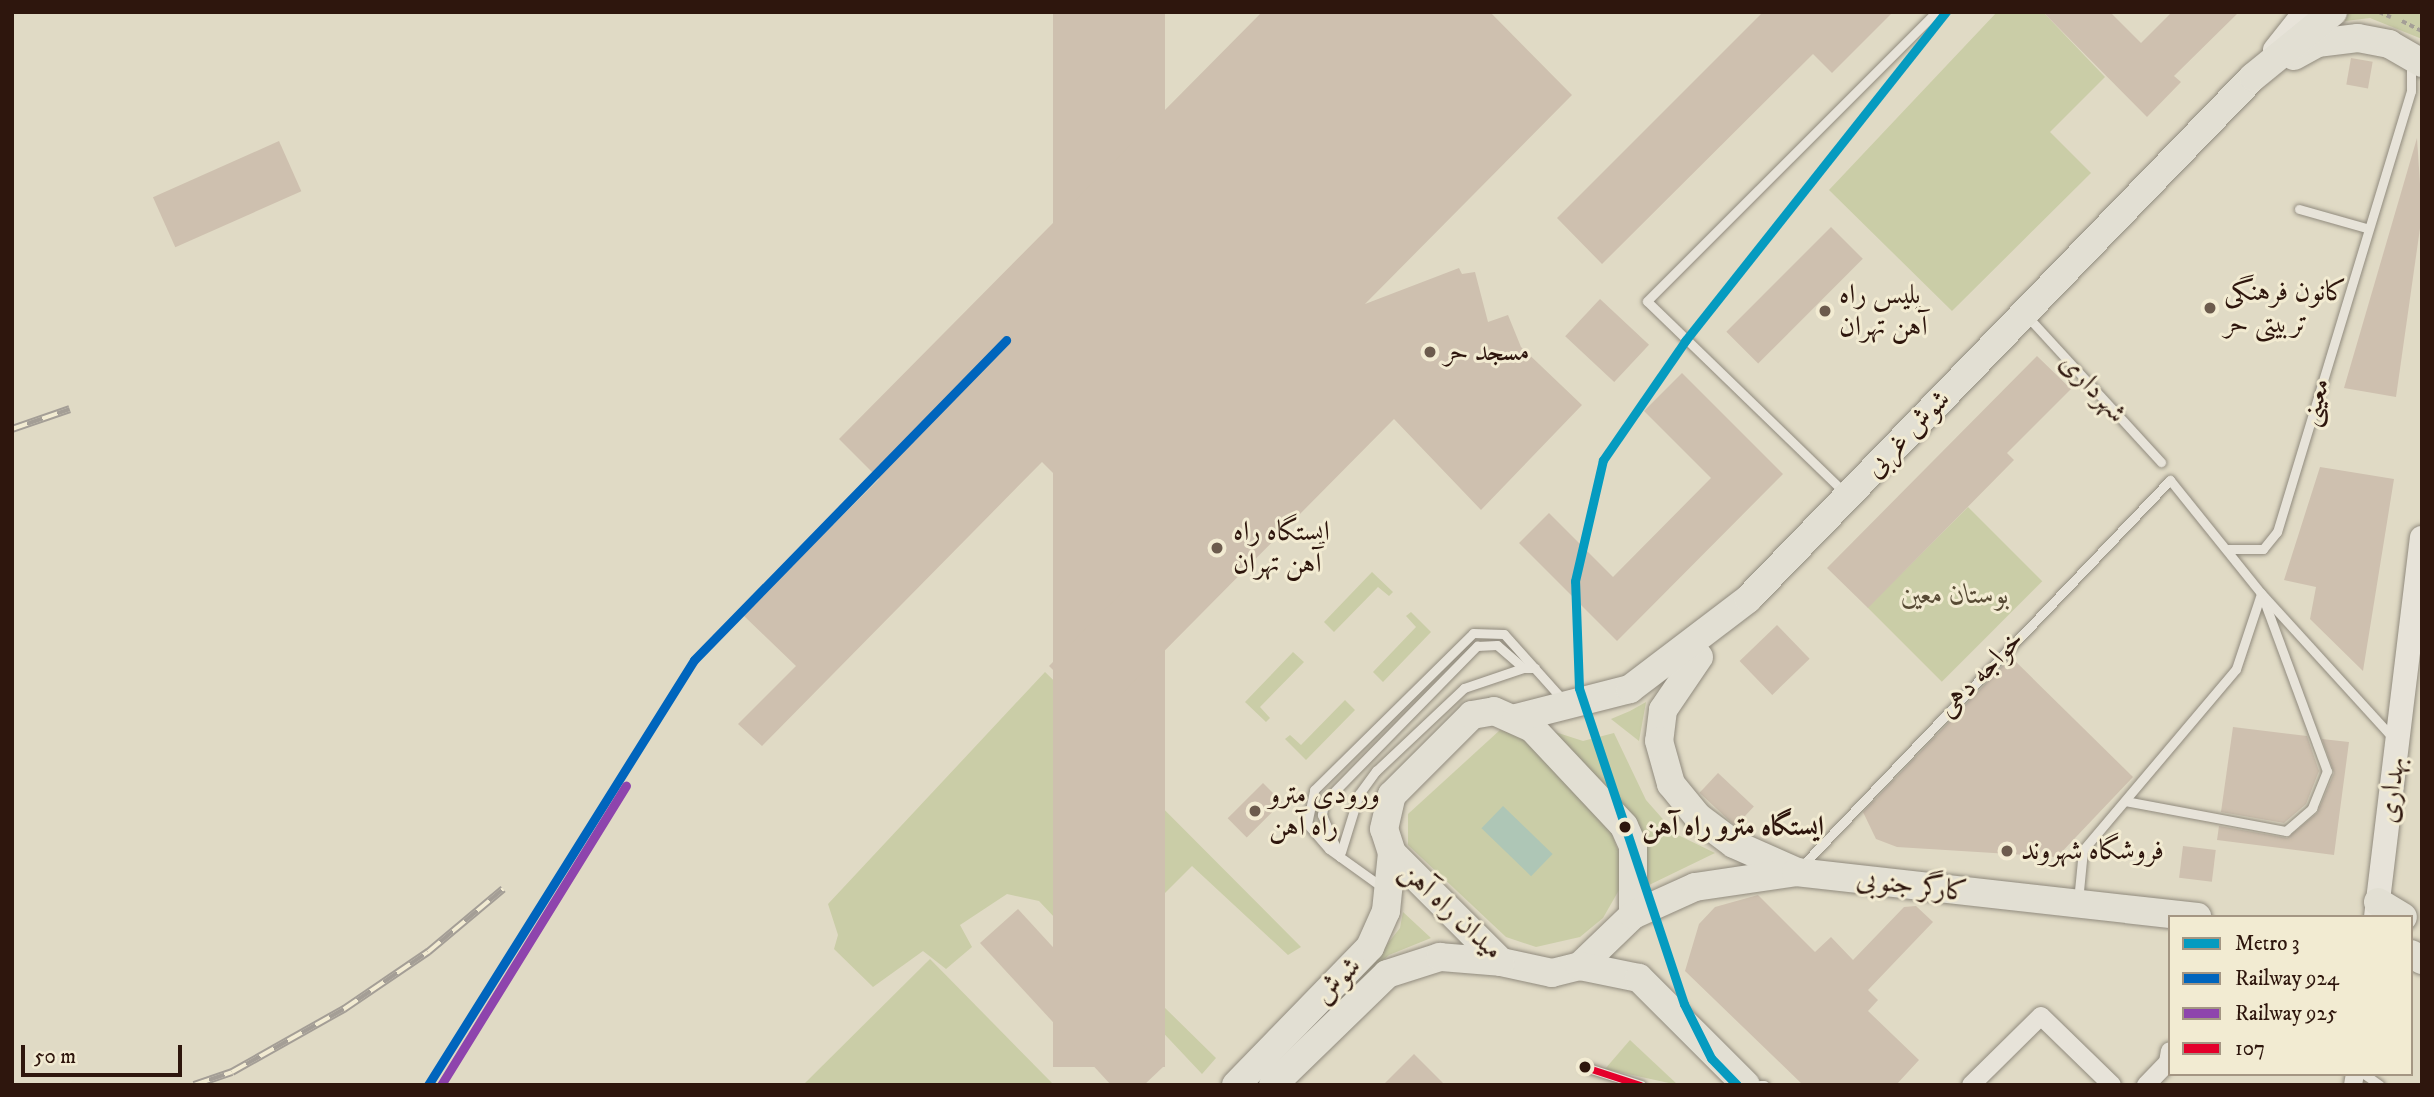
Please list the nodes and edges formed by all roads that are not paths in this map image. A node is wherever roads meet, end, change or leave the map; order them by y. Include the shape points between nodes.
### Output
1 (1936, 12) edge
2 (2305, 12) edge
3 (2333, 12) edge
4 (2416, 59) edge
5 (2253, 77) junction
6 (2299, 209) dead end
7 (2367, 228) junction
8 (2024, 313) junction
9 (2161, 462) dead end
10 (1848, 496) junction
11 (2422, 538) edge
12 (2226, 549) junction
13 (2420, 574) edge
14 (2261, 593) junction
15 (1748, 599) junction
16 (1523, 668) junction
17 (1535, 668) junction
18 (2413, 687) edge
19 (1569, 706) junction
20 (1516, 718) junction
21 (2397, 743) junction
22 (2125, 801) junction
23 (1392, 853) junction
24 (1340, 857) junction
25 (1796, 872) junction
26 (1390, 893) junction
27 (2077, 906) junction
28 (2377, 909) edge
29 (1633, 915) junction
30 (2175, 915) edge
31 (2396, 915) edge
32 (1501, 962) junction
33 (1580, 966) junction
34 (2168, 1062) edge
35 (1585, 1067) dead end
36 (1236, 1085) edge
37 (1273, 1085) edge
38 (1641, 1085) edge
39 (1746, 1085) edge
40 (1971, 1085) edge
41 (2112, 1085) edge
42 (2146, 1085) edge

1 - 10 lane via 1647,301
2 - 5 street
3 - 5 main road
4 - 5 main road via 2358,38 2317,43
4 - 7 lane, معینی via 2411,91
5 - 8 main road, شوش غربی
6 - 7 lane
7 - 12 lane, معینی via 2277,532 2263,549
8 - 9 lane, شهرداری
8 - 10 main road, شوش غربی
10 - 15 main road, شوش غربی
11 - 13 street, بهداری
12 - 14 lane
12 - 25 lane, خواجه دهی via 2170,480
13 - 18 street, بهداری
14 - 21 lane
14 - 22 lane via 2236,669
14 - 22 lane via 2327,771 2312,808 2286,831
15 - 19 main road, شوش غربی via 1655,676
15 - 25 main road via 1669,695 1660,728 1663,763 1698,817 1751,854
16 - 17 lane
16 - 24 lane via 1464,688 1376,771 1359,794
16 - 24 lane via 1497,645 1477,646 1333,793 1322,815
17 - 19 lane
17 - 24 lane via 1497,631 1473,633 1308,799 1307,824
18 - 21 street, بهداری
19 - 20 main road, شوش غربی
20 - 23 main road, میدان راه آهن via 1494,711 1472,715 1392,795 1384,829
20 - 29 main road via 1624,826 1638,865
21 - 28 street, بهداری
22 - 27 lane via 2083,850
23 - 26 main road, شوش
23 - 32 main road, میدان راه آهن
24 - 26 lane
25 - 27 main road, کارگر جنوبی
25 - 29 main road, کارگر جنوبی via 1695,887
26 - 36 main road, شوش via 1370,947
27 - 30 main road, کارگر جنوبی
28 - 31 main road
29 - 33 main road
32 - 33 main road, میدان راه آهن via 1552,973
32 - 37 main road, شوش via 1440,957 1404,965 1371,986
33 - 39 main road via 1639,978
34 - 42 street
35 - 38 lane
40 - 41 street via 2041,1016

